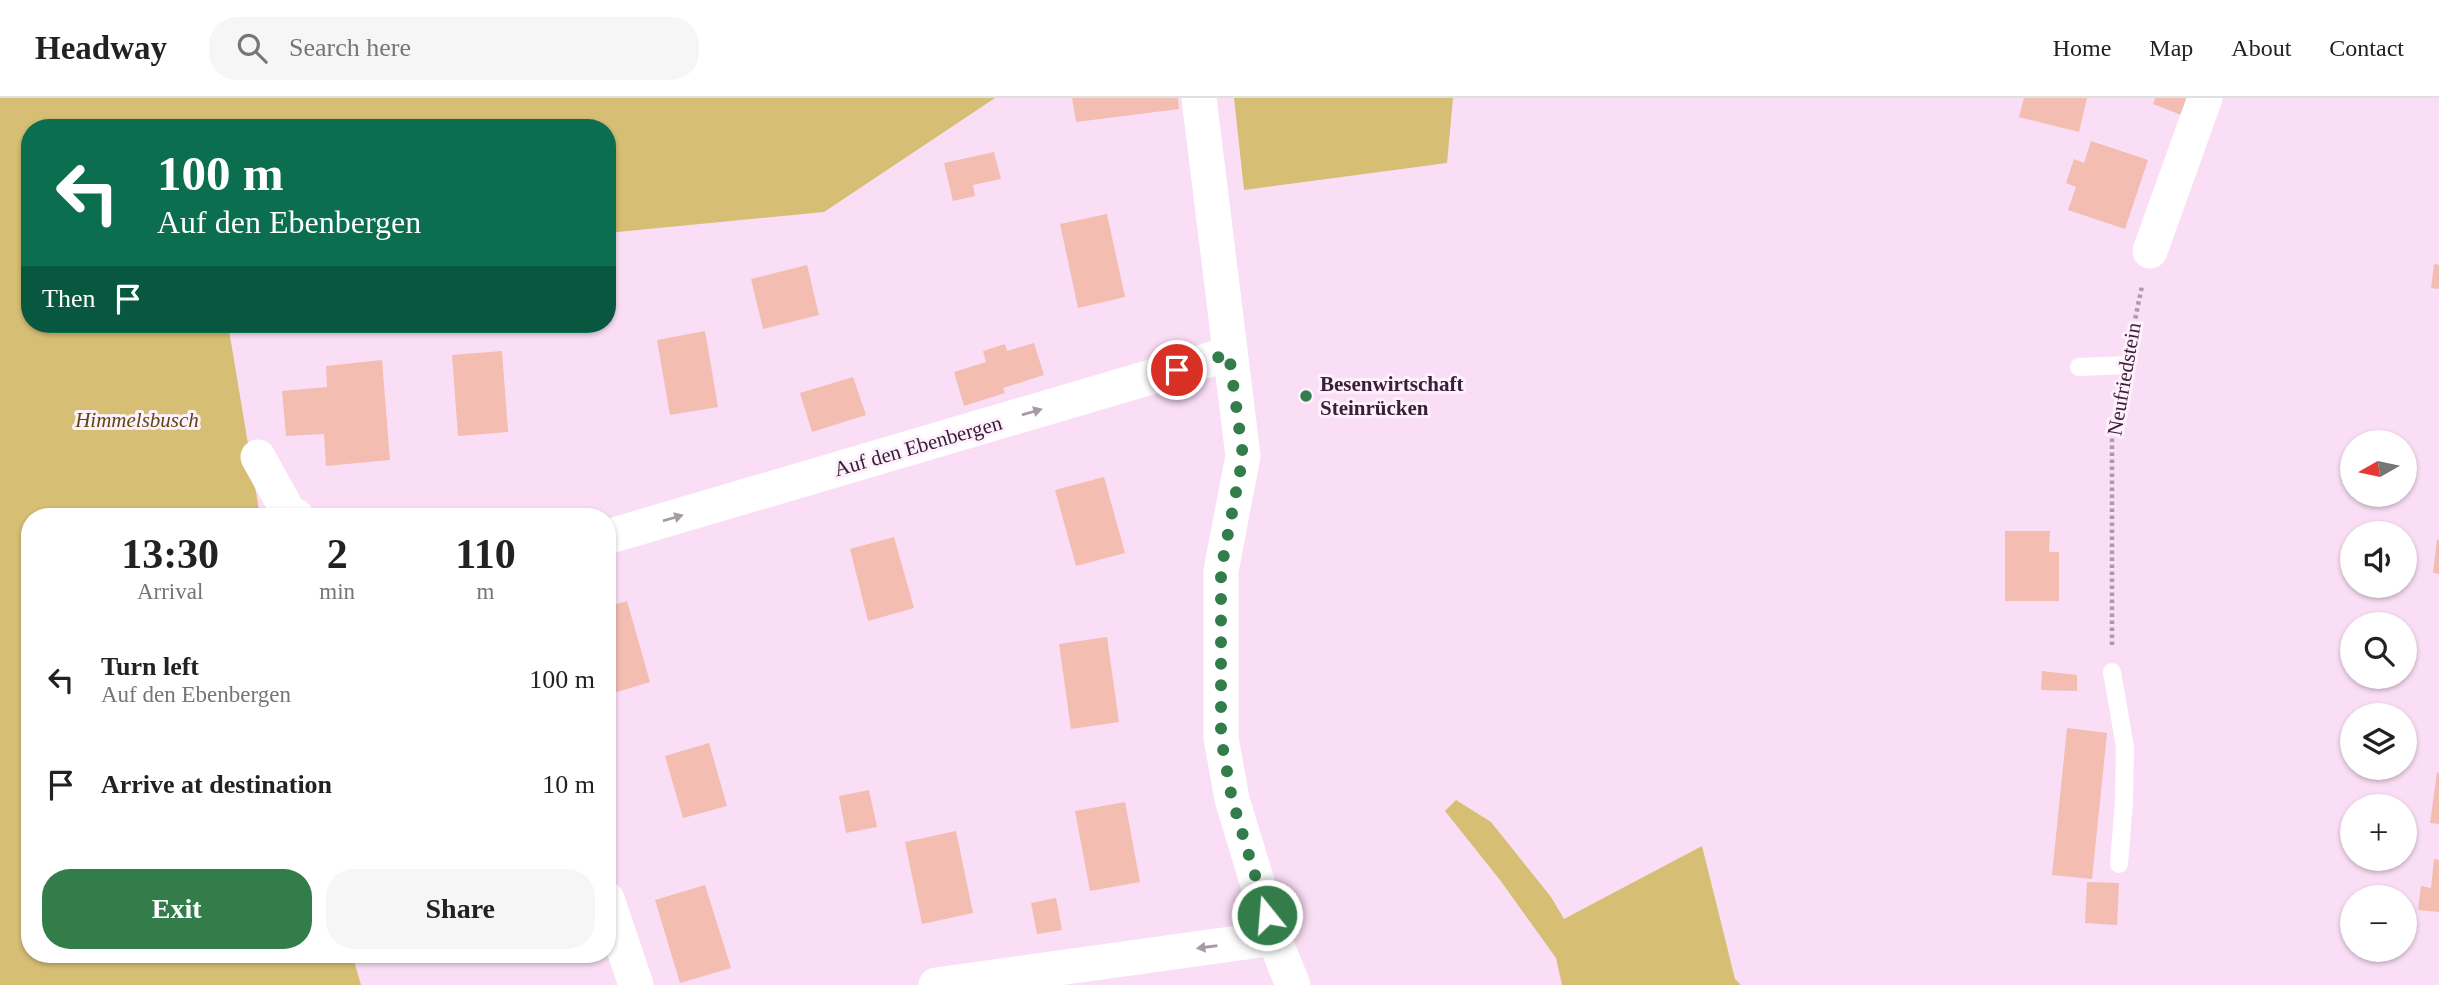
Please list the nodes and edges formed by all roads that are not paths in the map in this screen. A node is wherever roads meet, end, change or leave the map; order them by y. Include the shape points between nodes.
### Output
1 (1199, 98) edge
2 (2205, 98) edge
3 (2150, 251) road end
4 (1229, 354) junction
5 (2125, 365) road end
6 (2079, 368) dead end
7 (258, 457) dead end
8 (286, 508) edge
9 (616, 534) edge
10 (2112, 672) road end
11 (2119, 864) dead end
12 (616, 926) edge
13 (1274, 938) junction
14 (636, 985) edge
15 (936, 985) edge
16 (1293, 985) edge

1 - 4 street
2 - 3 street
9 -> 4 street, Auf den Ebenbergen
4 - 13 street via 1243,456 1221,570 1221,738 1232,799
5 - 6 lane
7 - 8 street
10 - 11 lane via 2125,747
12 - 14 street
13 -> 15 street
13 - 16 street

